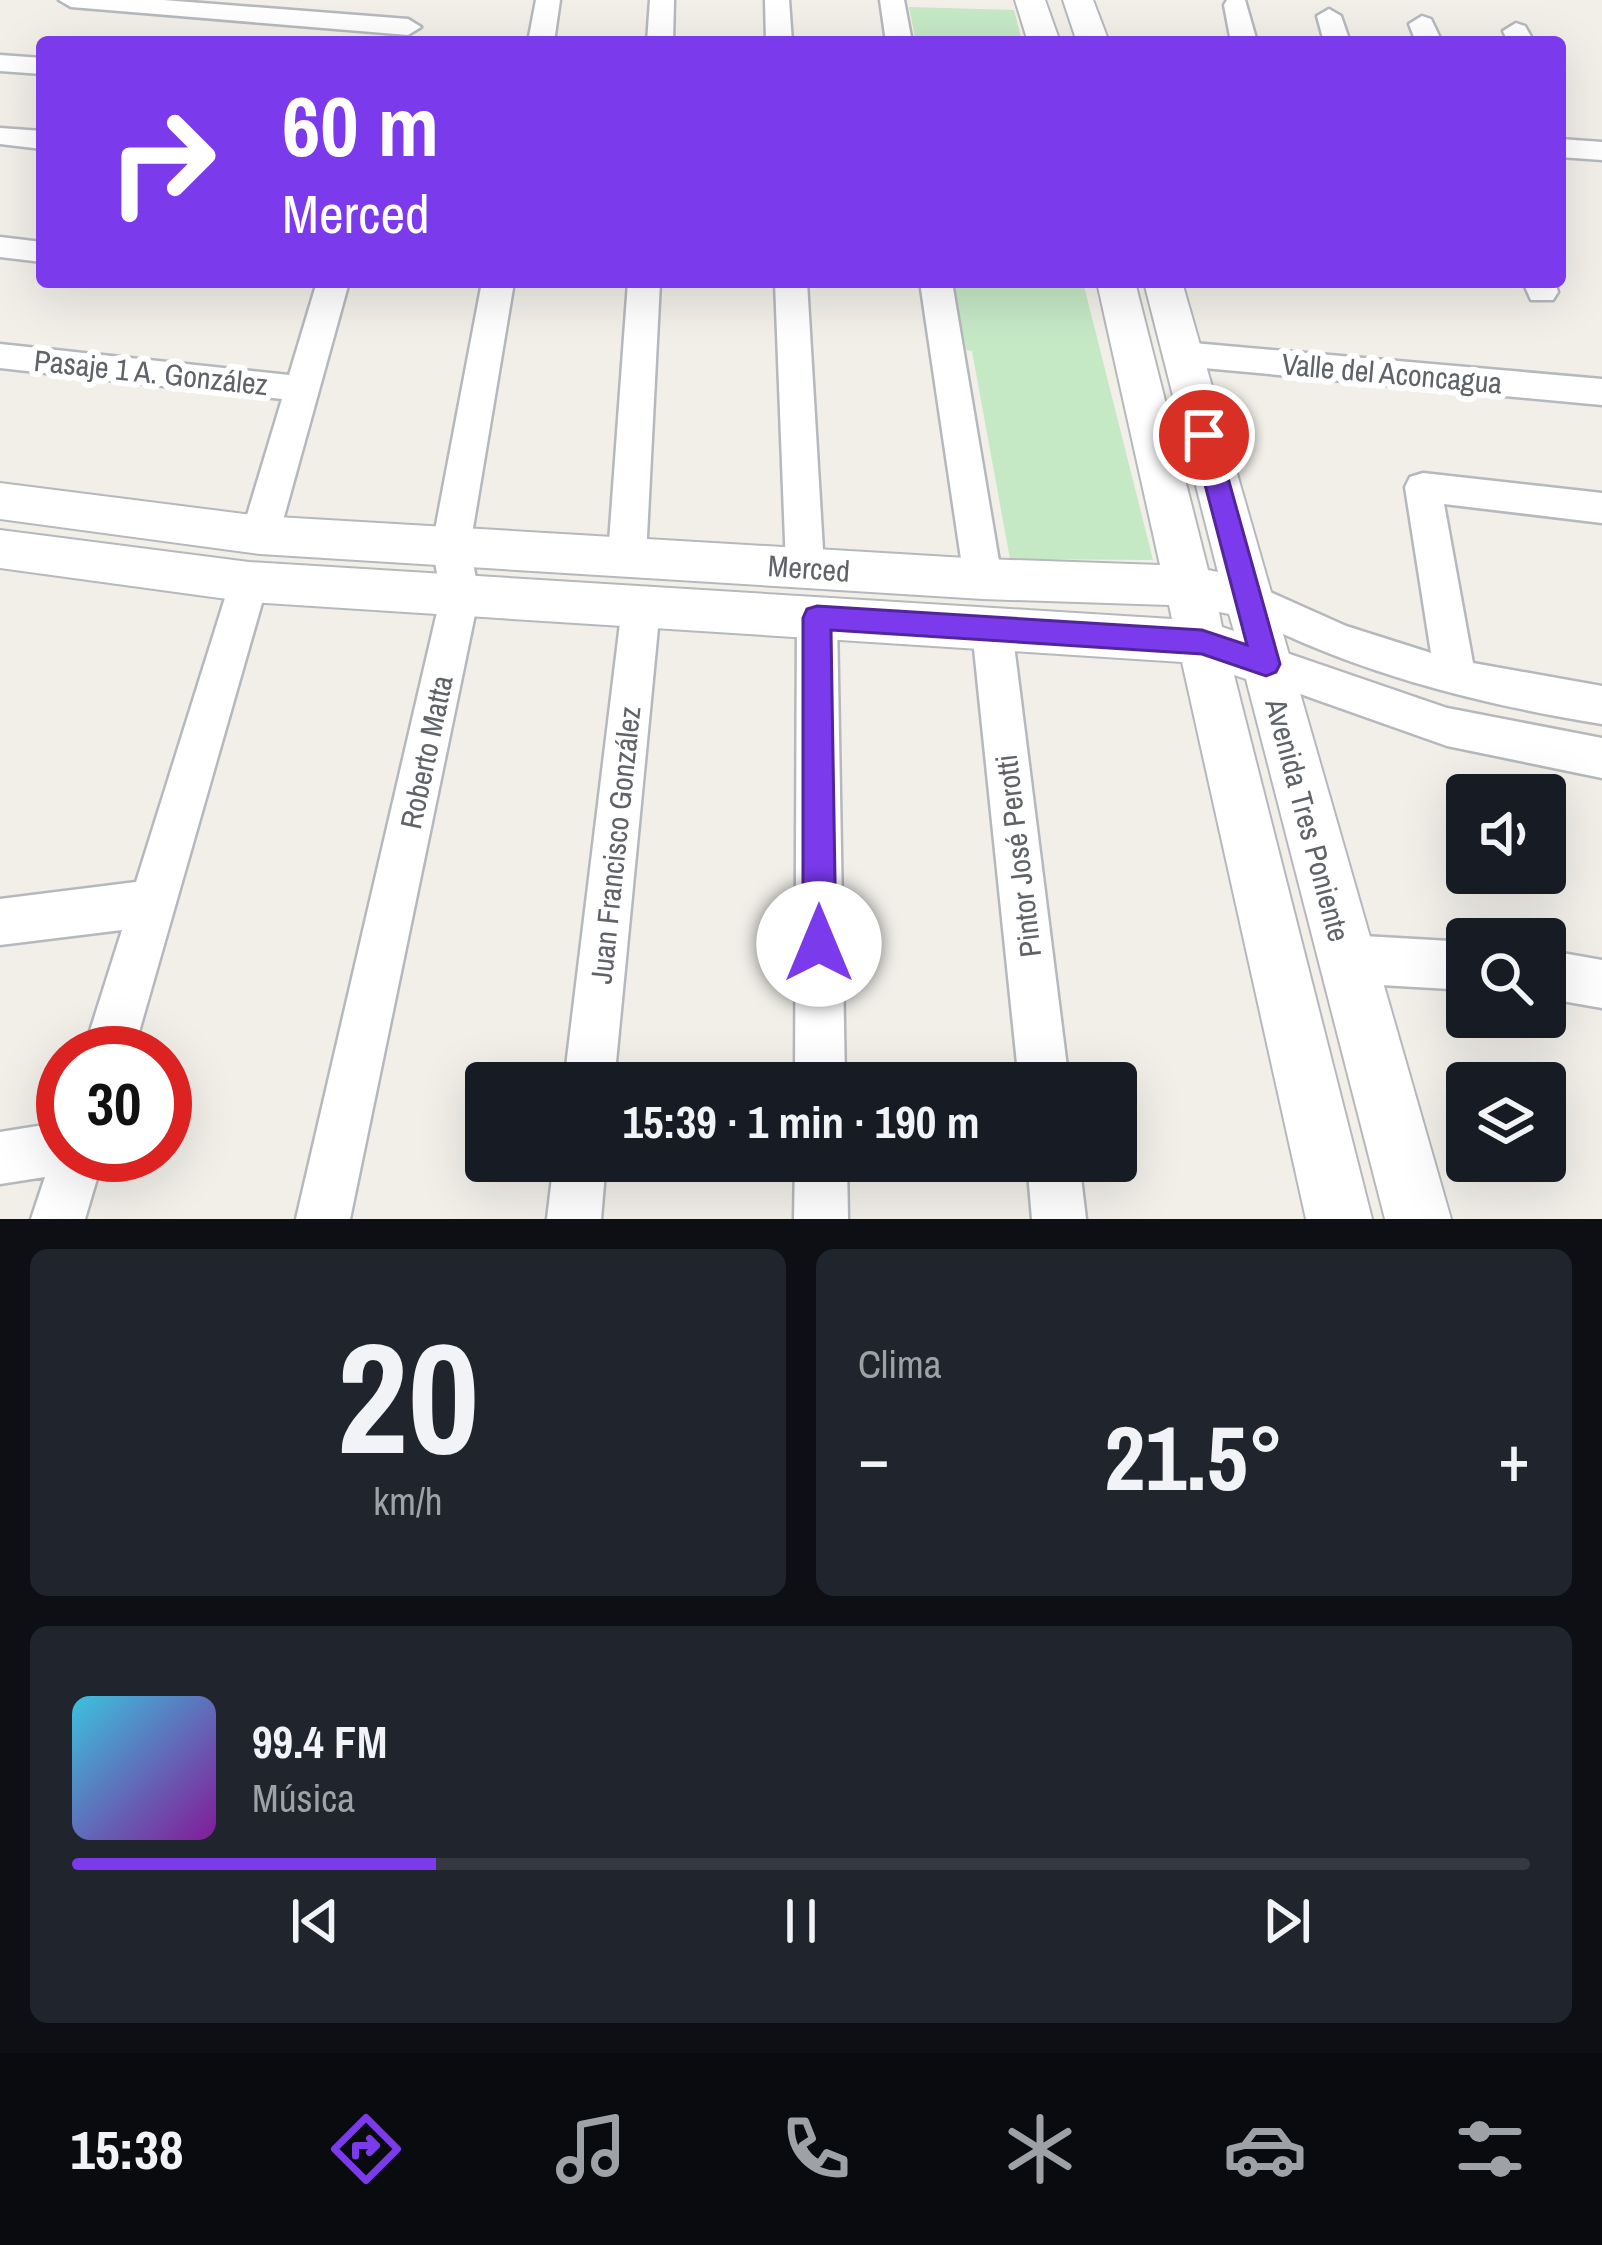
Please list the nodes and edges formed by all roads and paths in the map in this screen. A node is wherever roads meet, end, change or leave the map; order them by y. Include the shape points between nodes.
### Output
1 (71, 0) edge
2 (414, 0) edge
3 (548, 0) edge
4 (662, 0) edge
5 (778, 0) edge
6 (892, 0) edge
7 (1030, 0) edge
8 (1078, 0) edge
9 (1236, 5) dead end
10 (405, 34) edge
11 (542, 36) edge
12 (660, 36) edge
13 (779, 36) edge
14 (898, 36) edge
15 (1042, 36) edge
16 (1091, 36) edge
17 (1243, 36) edge
18 (0, 62) edge
19 (36, 65) edge
20 (0, 136) edge
21 (36, 139) edge
22 (0, 247) edge
23 (36, 251) edge
24 (332, 288) edge
25 (497, 288) edge
26 (644, 288) edge
27 (791, 288) edge
28 (937, 288) edge
29 (1117, 288) edge
30 (1165, 288) edge
31 (1182, 354) junction
32 (0, 356) edge
33 (302, 388) junction
34 (1602, 392) edge
35 (0, 502) edge
36 (1602, 508) edge
37 (451, 546) junction
38 (0, 549) edge
39 (627, 556) junction
40 (254, 559) junction
41 (805, 568) junction
42 (982, 579) junction
43 (1189, 586) junction
44 (460, 596) junction
45 (1248, 598) junction
46 (641, 607) junction
47 (817, 618) junction
48 (992, 629) junction
49 (1202, 642) junction
50 (1266, 664) junction
51 (1455, 677) junction
52 (1602, 705) edge
53 (1602, 758) edge
54 (153, 902) junction
55 (0, 922) edge
56 (1346, 959) junction
57 (1446, 965) edge
58 (1566, 978) edge
59 (1602, 984) edge
60 (116, 1026) edge
61 (591, 1062) edge
62 (820, 1062) edge
63 (1042, 1062) edge
64 (36, 1152) edge
65 (0, 1158) edge
66 (70, 1182) edge
67 (578, 1182) edge
68 (820, 1182) edge
69 (1056, 1182) edge
70 (58, 1219) edge
71 (323, 1219) edge
72 (574, 1219) edge
73 (821, 1219) edge
74 (1060, 1219) edge
75 (1339, 1219) edge
76 (1418, 1219) edge

1 - 10 street
2 - 10 street
3 - 11 street
4 - 12 street
5 - 13 street
6 - 14 street
7 - 15 street
8 - 16 street
9 - 17 street
18 - 19 street
20 - 21 street
22 - 23 street
24 - 33 street
25 - 37 street, Roberto Matta
26 - 39 street
27 - 41 street
28 - 42 street
29 - 43 street, Avenida Tres Poniente
30 - 31 street, Avenida Tres Poniente
31 - 34 street, Valle del Aconcagua
31 - 45 street, Avenida Tres Poniente
32 - 33 street, Pasaje 1 A. González
33 - 40 street
35 - 40 street, Merced
36 - 51 street via 1423,487
37 - 39 street, Merced
37 - 40 street, Merced
37 - 44 street, Roberto Matta
38 - 40 street, Merced
39 - 41 street, Merced
40 - 44 street, Merced
40 - 54 street
41 - 42 street, Merced
42 - 43 street, Merced
43 - 45 street, Merced
43 - 49 street, Avenida Tres Poniente
44 - 46 street, Merced
44 - 71 street, Roberto Matta
45 - 50 street, Avenida Tres Poniente
45 - 51 street, Merced via 1291,623
46 - 47 street, Merced
46 - 61 street, Juan Francisco González
47 - 48 street, Merced
47 - 62 street
48 - 49 street, Merced
48 - 63 street, Pintor José Perotti
49 - 50 street, Merced
49 - 75 street, Avenida Tres Poniente
50 - 53 street, Merced via 1447,727
50 - 56 street, Avenida Tres Poniente
51 - 52 street, Merced
54 - 55 street
54 - 60 street
56 - 57 street
56 - 76 street, Avenida Tres Poniente
58 - 59 street
64 - 65 street
66 - 70 street
67 - 72 street
68 - 73 street
69 - 74 street

